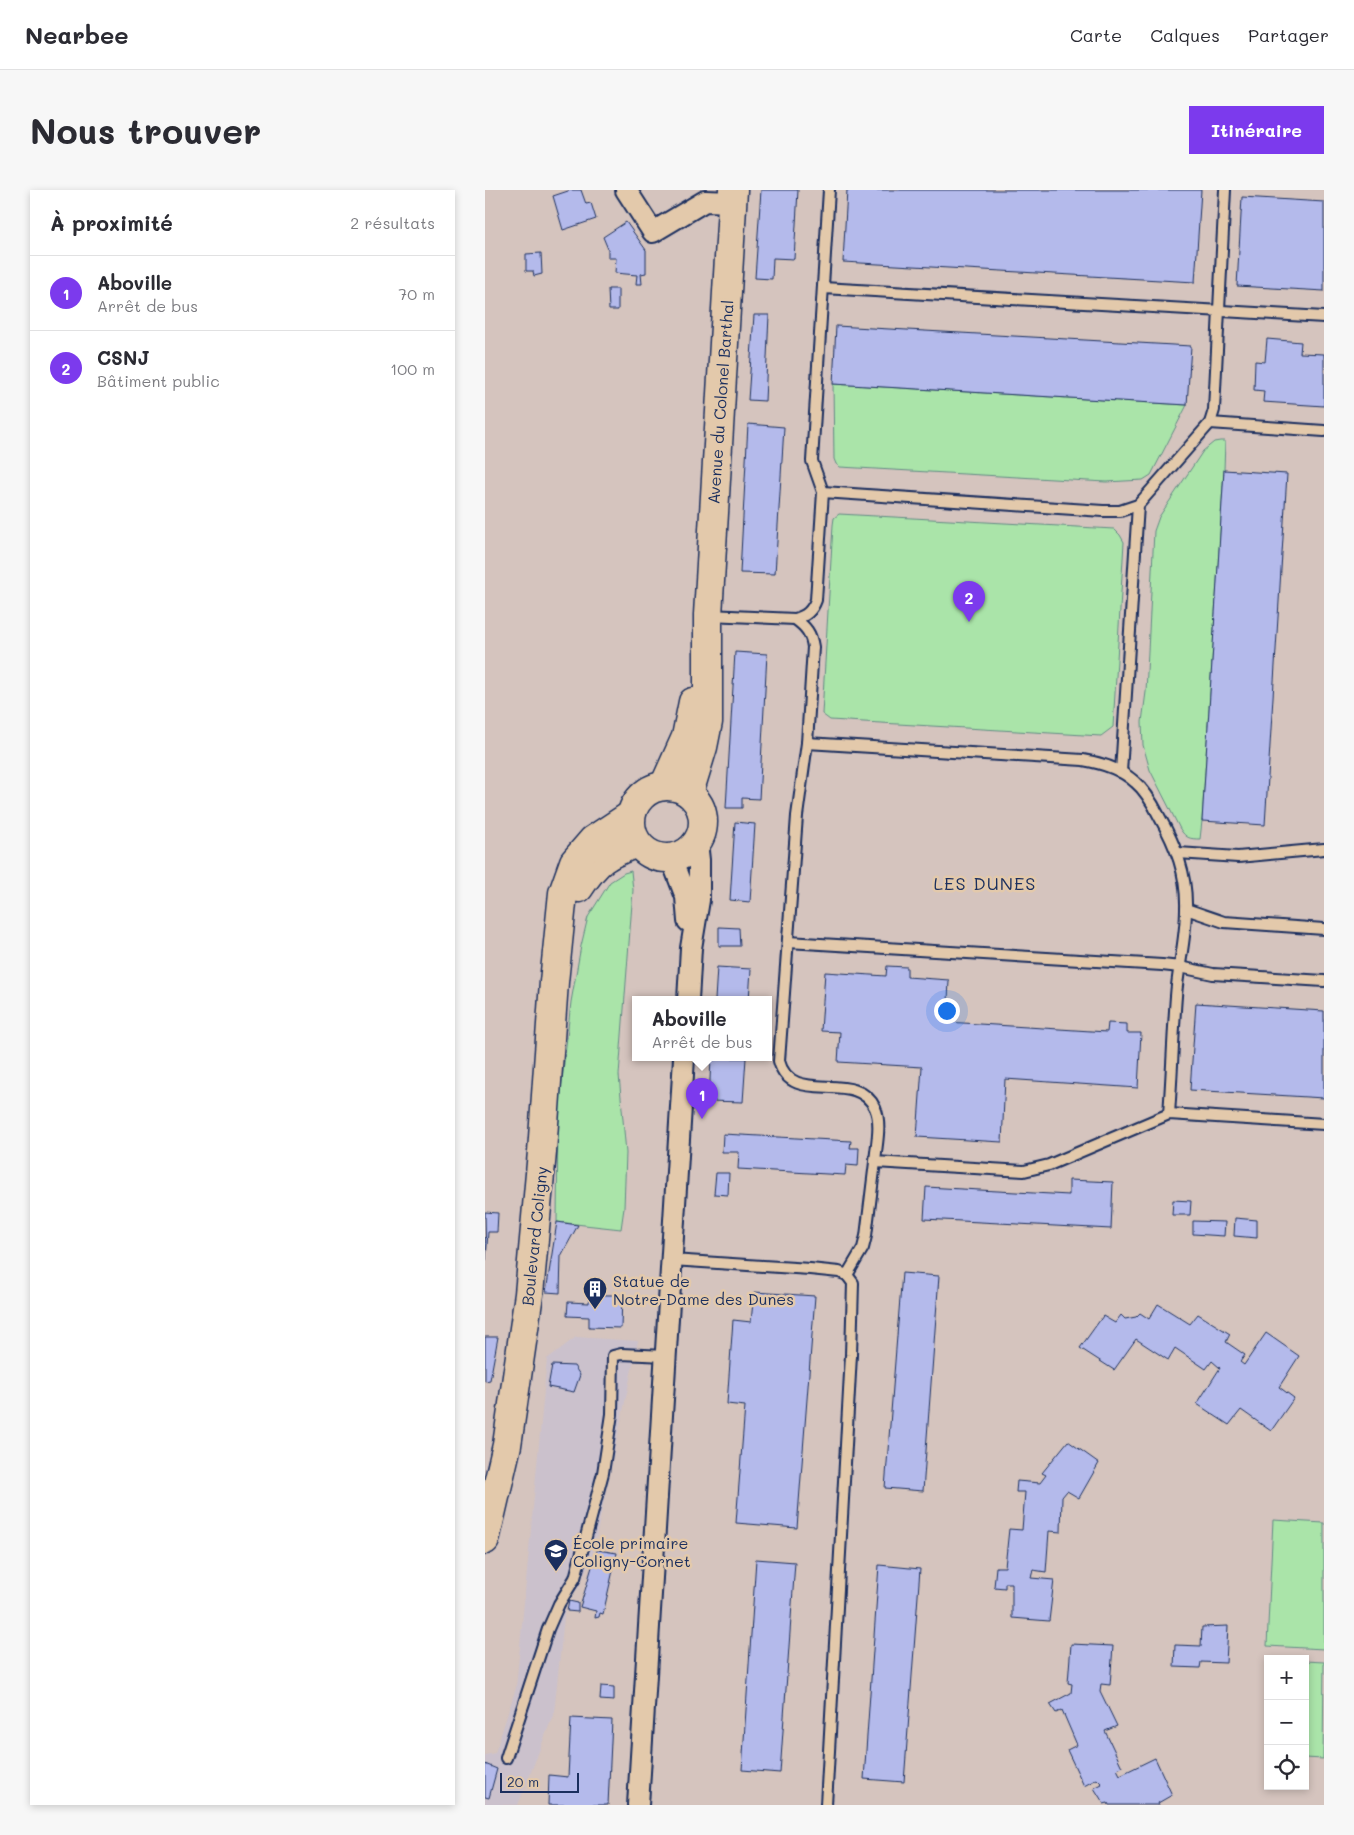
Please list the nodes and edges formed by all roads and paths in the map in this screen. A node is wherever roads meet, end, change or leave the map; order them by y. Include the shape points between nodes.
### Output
1 (626, 190) edge
2 (829, 190) edge
3 (1225, 190) edge
4 (733, 196) edge
5 (823, 288) junction
6 (1219, 311) junction
7 (1324, 317) edge
8 (1209, 423) junction
9 (1324, 431) edge
10 (823, 492) junction
11 (1138, 505) junction
12 (708, 615) junction
13 (795, 619) junction
14 (807, 743) junction
15 (1121, 772) junction
16 (677, 789) junction
17 (631, 815) junction
18 (697, 842) junction
19 (637, 843) junction
20 (1324, 849) edge
21 (1178, 853) junction
22 (665, 858) junction
23 (1186, 909) junction
24 (1324, 929) edge
25 (558, 930) junction
26 (788, 942) junction
27 (691, 948) junction
28 (1180, 967) junction
29 (1324, 981) edge
30 (688, 996) edge
31 (684, 1061) edge
32 (1169, 1114) junction
33 (1324, 1124) edge
34 (875, 1162) junction
35 (671, 1260) junction
36 (847, 1275) junction
37 (666, 1356) junction
38 (485, 1540) edge
39 (506, 1758) dead end
40 (638, 1805) edge
41 (827, 1805) edge

1 - 4 street via 653,232 705,201
2 - 5 lane
3 - 6 lane
4 - 12 street, Avenue du Colonel Barthal
5 - 6 lane
5 - 10 lane via 812,461
6 - 7 lane
6 - 8 lane via 1214,410
8 - 9 lane
8 - 11 lane
10 - 11 lane via 1103,511 1121,511
10 - 13 lane via 816,600 812,609
11 - 15 lane
12 - 13 lane
12 - 16 street, Avenue du Colonel Barthal
13 - 14 lane via 811,636 813,647
14 - 15 lane via 1083,760 1099,762
14 - 26 lane via 797,816
15 - 21 lane via 1147,794
16 - 17 street via 653,788 635,804
16 - 18 street via 696,801 701,811 703,821
17 - 19 street
17 - 25 street, Boulevard Coligny via 593,840 574,862 563,893
18 - 22 street via 677,856
18 - 27 street via 699,900
19 - 22 street via 648,853
19 - 25 street, Boulevard Coligny via 599,861 576,893
20 - 21 lane via 1238,858
21 - 23 lane
22 - 27 street via 674,866 686,897
23 - 24 lane via 1224,922
23 - 28 lane
25 - 38 street, Boulevard Coligny via 529,1294 507,1445
26 - 28 lane
26 - 34 lane via 781,1068 790,1080 798,1083 847,1088 867,1098 875,1108 878,1122
27 - 30 street
28 - 29 lane via 1213,974
28 - 32 lane
31 - 35 street
32 - 33 lane
32 - 34 lane via 1049,1165 1024,1171
34 - 36 lane via 866,1236 863,1248
35 - 36 lane via 810,1269
35 - 37 street
36 - 41 lane via 853,1283 851,1354
37 - 39 lane via 613,1356 612,1414 603,1473 575,1578 548,1629
37 - 40 street

